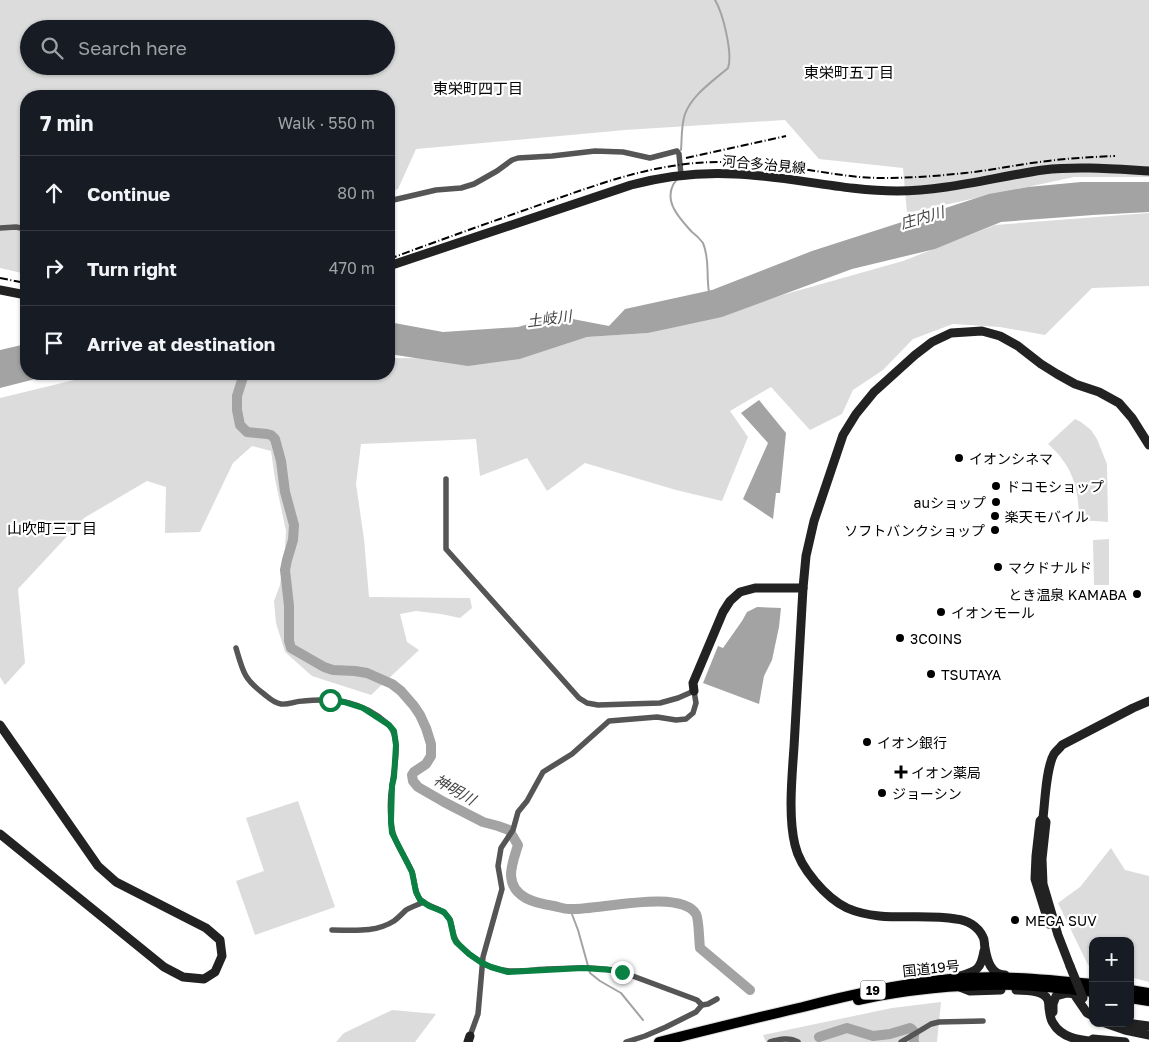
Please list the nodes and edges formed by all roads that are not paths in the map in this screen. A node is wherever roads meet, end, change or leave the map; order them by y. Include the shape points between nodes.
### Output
1 (1149, 171) edge
2 (681, 175) junction
3 (395, 200) edge
4 (0, 228) edge
5 (20, 228) edge
6 (395, 264) edge
7 (0, 290) edge
8 (20, 294) edge
9 (1149, 445) edge
10 (446, 479) dead end
11 (803, 588) junction
12 (236, 648) dead end
13 (694, 691) junction
14 (1149, 701) edge
15 (0, 726) edge
16 (0, 834) edge
17 (424, 902) junction
18 (332, 930) dead end
19 (985, 948) junction
20 (482, 963) junction
21 (950, 979) junction
22 (1063, 981) junction
23 (1089, 984) edge
24 (959, 986) junction
25 (1134, 991) edge
26 (1149, 993) edge
27 (1086, 995) edge
28 (717, 999) dead end
29 (1134, 1001) edge
30 (1149, 1003) edge
31 (702, 1005) junction
32 (1089, 1013) edge
33 (983, 1021) dead end
34 (1134, 1024) edge
35 (1149, 1026) edge
36 (1118, 1027) edge
37 (1128, 1027) edge
38 (1149, 1030) edge
39 (1149, 1035) edge
40 (469, 1039) edge
41 (626, 1042) edge
42 (659, 1042) edge
43 (688, 1042) edge
44 (770, 1042) edge
45 (798, 1042) edge
46 (901, 1042) edge
47 (1098, 1042) edge
48 (1125, 1042) edge

1 - 2 street, 河合多治見線 via 1069,168 935,189 897,191 736,174
2 - 3 street via 677,151 650,158 623,152 595,151 524,157 512,160 474,184
2 - 6 street, 河合多治見線 via 630,185
4 - 5 street
7 - 8 street
9 - 11 street via 1119,403 1057,374 1000,336 982,331 951,333 915,355 874,392 843,435 814,522
10 - 13 street via 446,549 579,698 598,705 660,703
11 - 13 street via 754,588 740,592 730,601 722,612 693,683
11 - 19 street via 792,822 795,847 801,862 828,895 846,907 865,914 885,916 956,918 978,929 984,938
12 - 17 street via 246,678 273,701 279,704 311,700 344,702 363,708 394,731 392,833 412,872 416,892
13 - 20 street via 696,703 693,713 686,719 657,717 609,721 572,754 543,772 500,848 498,866 502,889
14 - 27 street via 1068,742 1054,754 1050,767 1039,828 1036,879 1044,910 1067,968
15 - 16 street via 98,866 116,882 206,928 220,940 222,956 216,972 204,979 183,977 164,967
17 - 18 street via 377,928
17 - 20 street via 444,912 450,920 456,942
19 - 21 street via 982,963 976,970
19 - 22 street via 989,966 1000,975
20 - 31 street via 508,972 583,968 612,970 697,1000
20 - 40 street via 478,1014
21 - 22 highway, 国道19号 / 19
21 - 42 highway, 国道19号 / 19 via 879,988
22 - 23 highway, 国道19号 / 19
24 - 27 highway, 国道19号 / 19 via 1017,985
24 - 43 highway, 国道19号 / 19 via 884,995 806,1011
24 - 47 street via 970,991 1034,991 1048,999 1051,1022 1057,1029 1074,1039
25 - 26 highway
27 - 32 street
27 - 48 street via 1068,993 1056,996 1053,1016 1061,1029 1081,1037
28 - 31 street
29 - 30 highway
31 - 41 street via 687,1017
33 - 46 street via 939,1022
34 - 35 street
36 - 39 street
37 - 38 street
44 - 45 street via 791,1039

